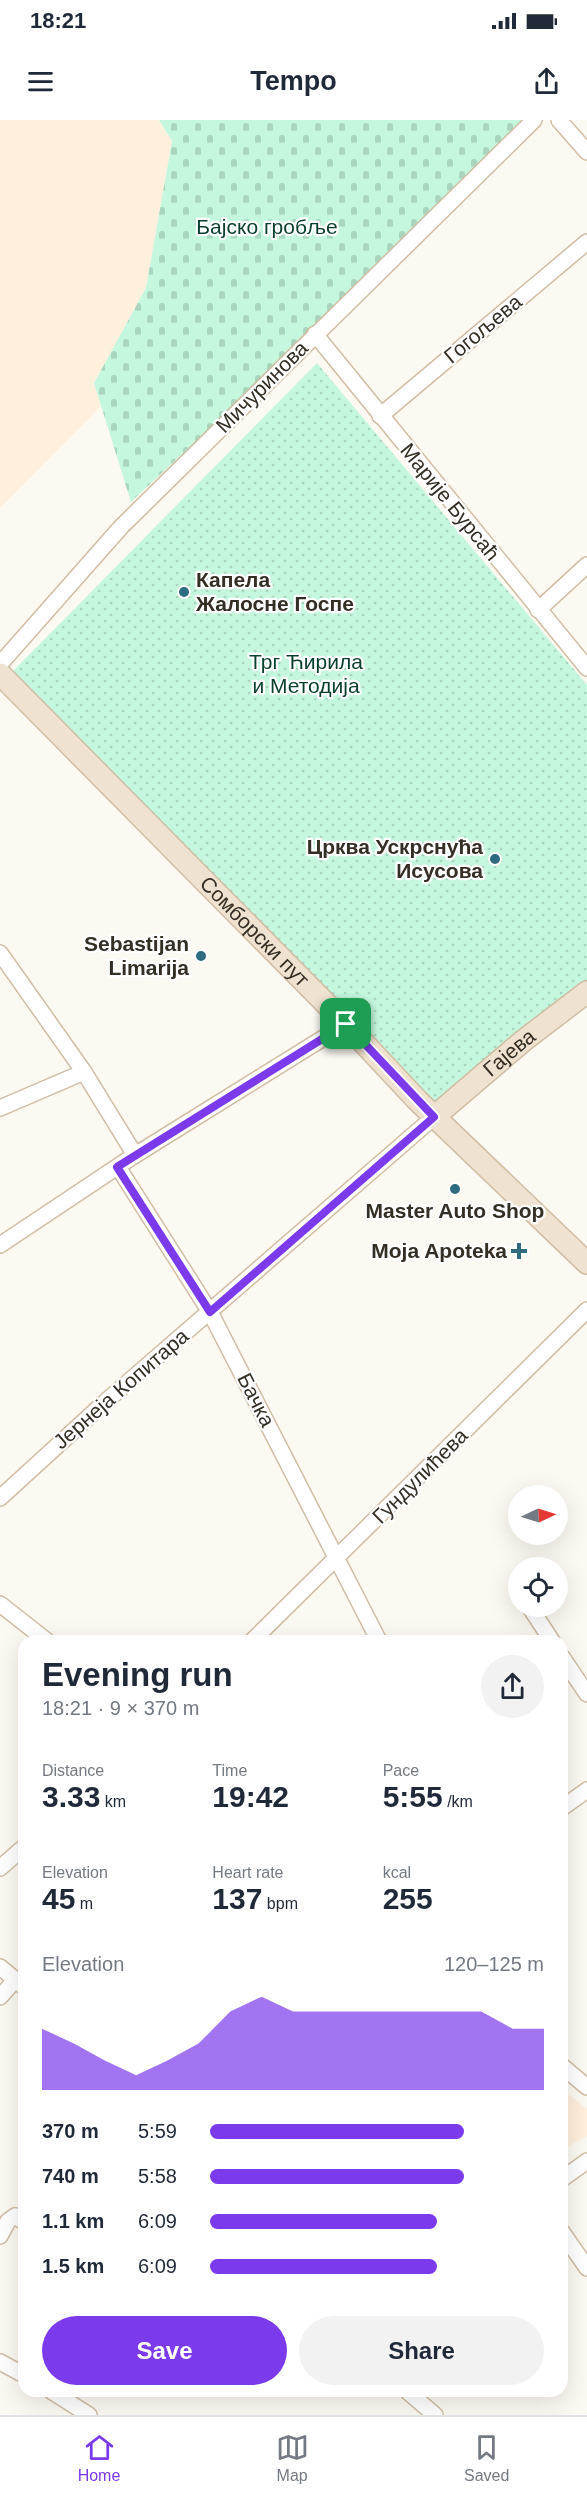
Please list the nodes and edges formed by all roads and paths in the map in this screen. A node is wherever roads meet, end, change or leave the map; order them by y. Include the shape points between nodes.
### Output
1 (534, 120) edge
2 (559, 120) edge
3 (587, 152) edge
4 (587, 242) edge
5 (315, 334) junction
6 (380, 416) junction
7 (587, 565) edge
8 (538, 610) junction
9 (0, 664) edge
10 (587, 668) edge
11 (0, 674) edge
12 (0, 953) edge
13 (587, 992) edge
14 (346, 1024) junction
15 (84, 1072) junction
16 (0, 1108) edge
17 (434, 1117) junction
18 (135, 1155) junction
19 (117, 1167) junction
20 (0, 1245) edge
21 (587, 1263) edge
22 (587, 1310) edge
23 (210, 1312) junction
24 (0, 1498) edge
25 (337, 1557) junction
26 (0, 1604) edge
27 (536, 1617) edge
28 (39, 1635) edge
29 (258, 1635) edge
30 (376, 1635) edge
31 (548, 1635) edge
32 (568, 1666) edge
33 (587, 1694) edge
34 (587, 1790) edge
35 (568, 1804) edge
36 (18, 1852) edge
37 (0, 1868) edge
38 (0, 1966) edge
39 (18, 1982) edge
40 (18, 1985) edge
41 (0, 1997) edge
42 (568, 2071) edge
43 (587, 2087) edge
44 (587, 2161) edge
45 (568, 2175) edge
46 (18, 2218) edge
47 (0, 2236) edge
48 (568, 2241) edge
49 (587, 2268) edge
50 (0, 2362) edge
51 (18, 2372) edge
52 (60, 2397) edge
53 (414, 2397) edge
54 (89, 2415) edge
55 (435, 2415) edge

1 - 5 street, Мичуринова
2 - 3 street
4 - 6 street, Гогољева
5 - 6 street, Марије Бурсаћ
5 - 9 street, Мичуринова via 121,527
6 - 8 street, Марије Бурсаћ
7 - 8 street
8 - 10 street, Марије Бурсаћ
11 - 14 main road, Сомборски пут
12 - 15 street
13 - 17 main road, Гајева
14 - 17 main road, Сомборски пут
14 - 18 street
15 - 16 street
15 - 18 street
17 - 21 main road, Сомборски пут
17 - 23 street, Јернеја Копитара
18 - 19 street
19 - 20 street
19 - 23 street, Бачка
22 - 25 street, Гундулићева
23 - 24 street, Јернеја Копитара
23 - 25 street, Бачка
25 - 29 street, Гундулићева
25 - 30 street, Бачка
26 - 28 street
27 - 31 street
32 - 33 street
34 - 35 street
36 - 37 street
38 - 39 street
40 - 41 street
42 - 43 street
44 - 45 street
46 - 47 street via 8,2221
48 - 49 street
50 - 51 street
52 - 54 street
53 - 55 street

